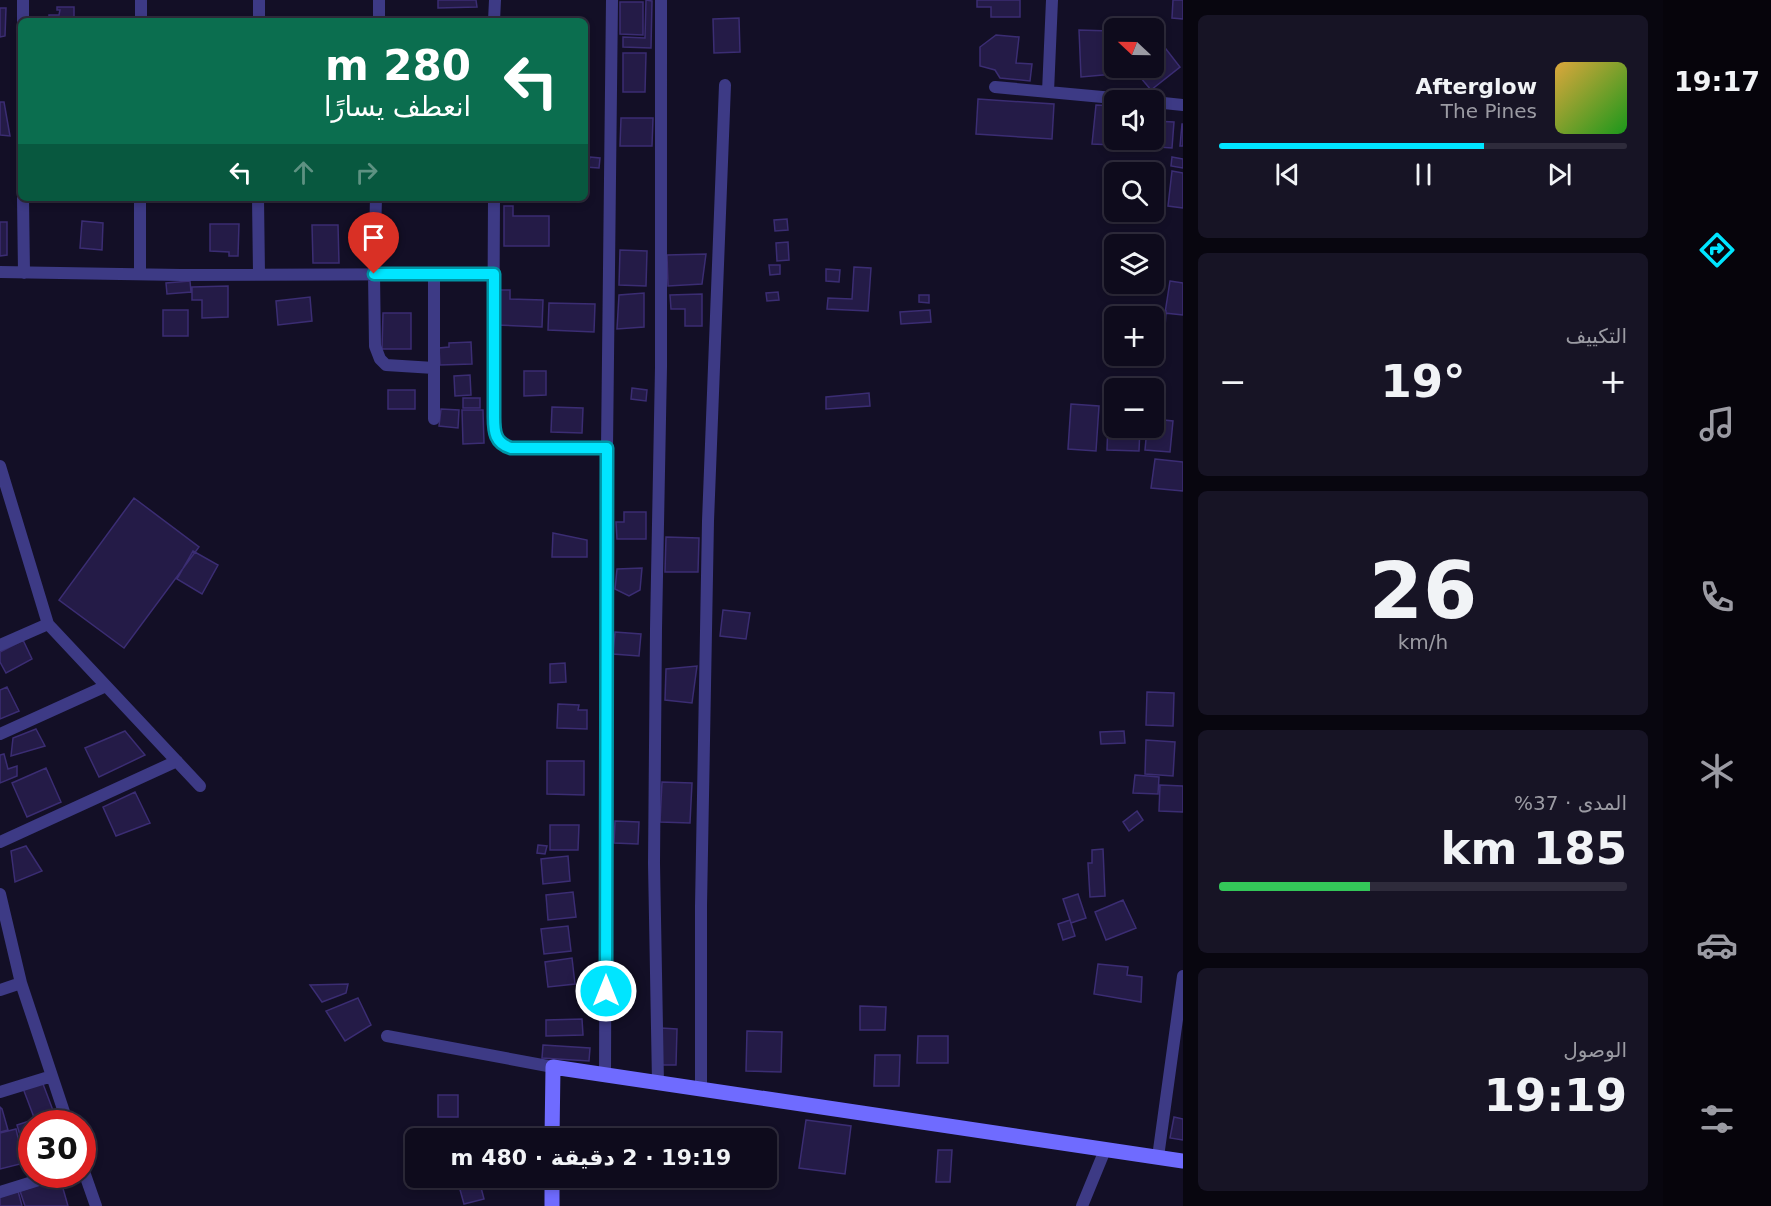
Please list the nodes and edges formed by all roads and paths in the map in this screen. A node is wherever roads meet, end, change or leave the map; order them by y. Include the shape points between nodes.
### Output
1 (23, 0) edge
2 (141, 0) edge
3 (259, 0) edge
4 (379, 0) edge
5 (495, 0) edge
6 (612, 0) edge
7 (661, 0) edge
8 (1052, 0) edge
9 (23, 18) edge
10 (141, 18) edge
11 (259, 18) edge
12 (379, 18) edge
13 (494, 18) edge
14 (725, 85) dead end
15 (995, 87) dead end
16 (1048, 92) junction
17 (1104, 97) edge
18 (1164, 103) edge
19 (1183, 105) edge
20 (23, 201) edge
21 (140, 201) edge
22 (258, 201) edge
23 (376, 201) edge
24 (494, 201) edge
25 (0, 272) edge
26 (24, 273) junction
27 (140, 274) junction
28 (259, 274) junction
29 (374, 274) junction
30 (434, 274) junction
31 (494, 274) junction
32 (434, 368) junction
33 (434, 419) dead end
34 (607, 448) junction
35 (0, 466) edge
36 (48, 624) junction
37 (0, 645) edge
38 (106, 686) junction
39 (0, 734) edge
40 (177, 761) junction
41 (200, 786) dead end
42 (0, 842) edge
43 (0, 894) edge
44 (1183, 976) edge
45 (21, 983) junction
46 (0, 990) edge
47 (387, 1036) dead end
48 (553, 1067) junction
49 (605, 1075) junction
50 (52, 1076) junction
51 (658, 1083) junction
52 (701, 1090) junction
53 (0, 1092) edge
54 (63, 1110) edge
55 (552, 1128) edge
56 (1105, 1150) junction
57 (1158, 1157) junction
58 (1183, 1161) edge
59 (18, 1186) edge
60 (90, 1188) edge
61 (552, 1188) edge
62 (0, 1192) edge
63 (96, 1206) edge
64 (552, 1206) edge
65 (1082, 1206) edge

1 - 9 street
2 - 10 street
3 - 11 street
4 - 12 street
5 - 13 street
6 - 34 street
7 - 51 street via 654,863
8 - 16 street
14 - 52 street via 708,521
15 - 16 street
16 - 17 street
18 - 19 street
20 - 26 street
21 - 27 street
22 - 28 street
23 - 29 street
24 - 31 street
25 - 26 street
26 - 27 street
27 - 28 street
28 - 29 street
29 - 30 street
29 - 32 street via 375,346 380,359 386,364
30 - 31 street
30 - 32 street
31 - 34 street via 497,439 511,448
32 - 33 street
34 - 49 street
35 - 36 street
36 - 37 street
36 - 38 street
38 - 39 street
38 - 40 street
40 - 41 street
40 - 42 street
43 - 45 street
44 - 57 street
45 - 46 street
45 - 50 street
47 - 48 street
48 - 49 street
48 - 55 street
49 - 51 street
50 - 53 street
50 - 54 street
51 - 52 street
52 - 56 street
56 - 57 street
56 - 65 street
57 - 58 street
59 - 62 street
60 - 63 street
61 - 64 street

